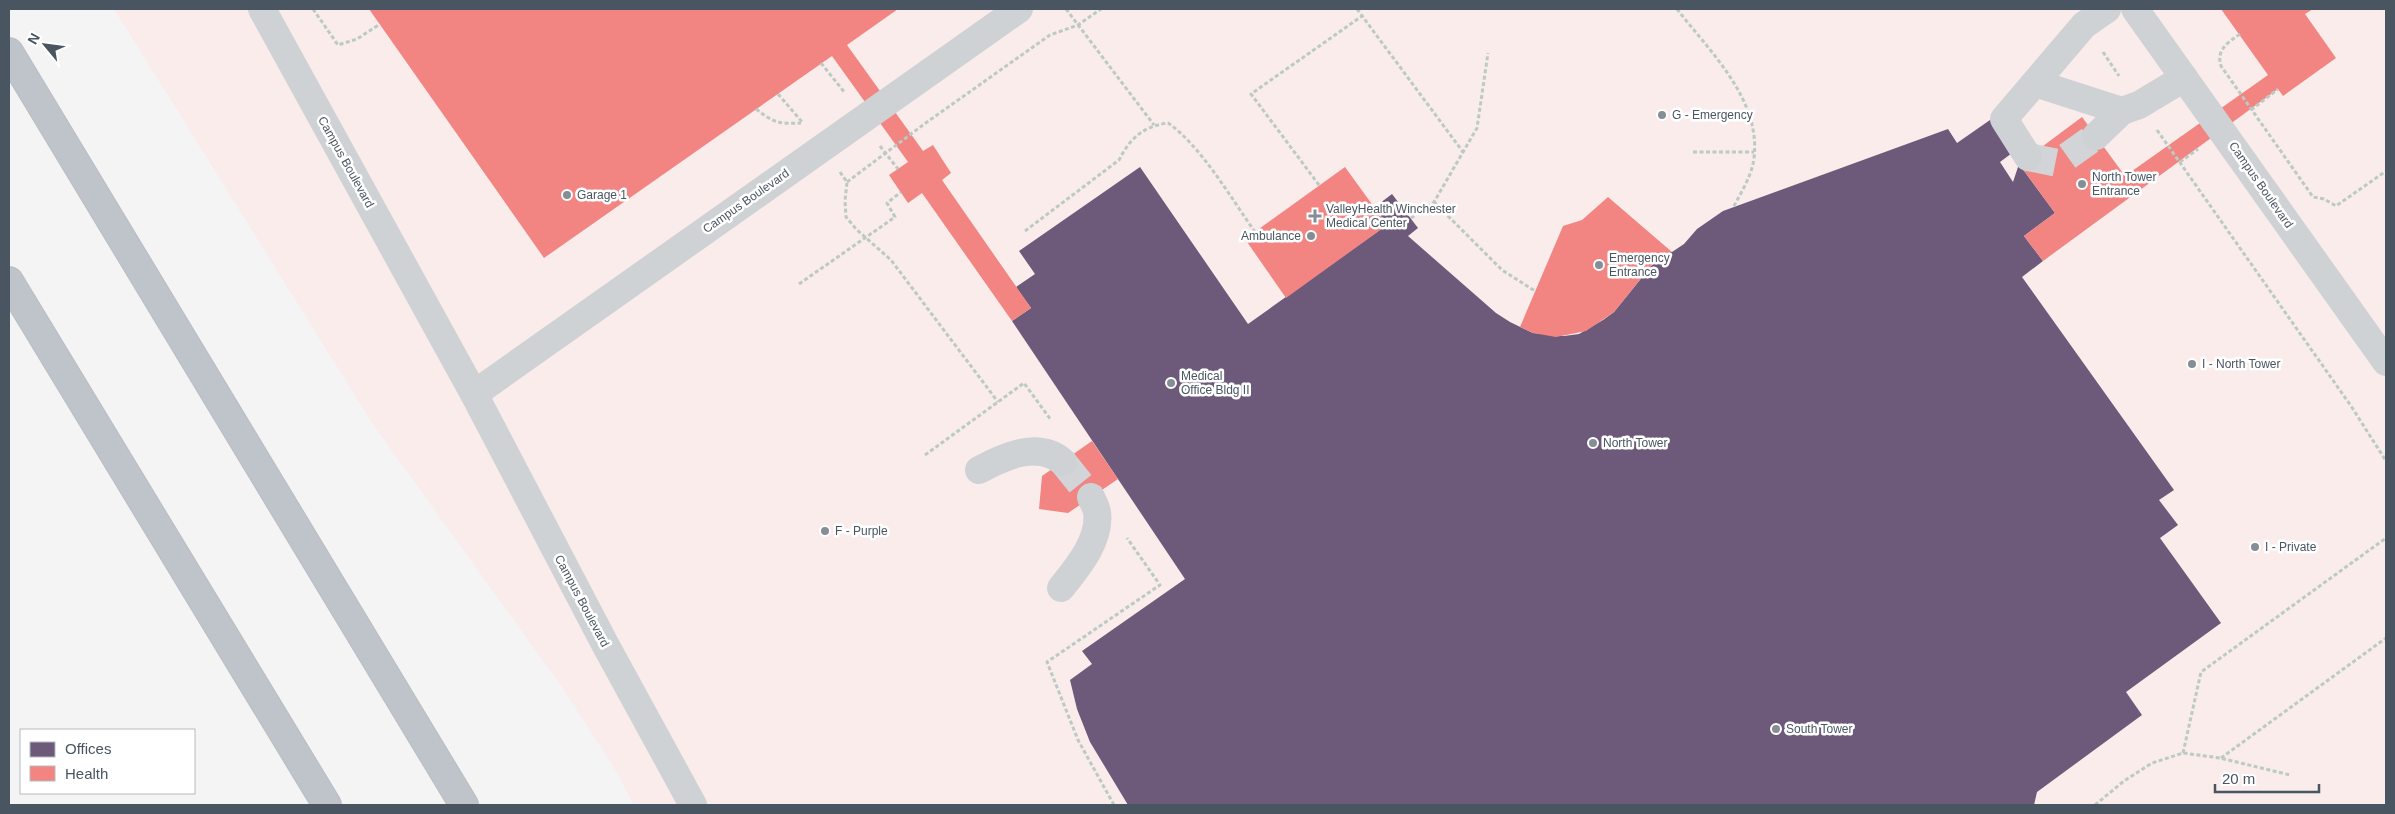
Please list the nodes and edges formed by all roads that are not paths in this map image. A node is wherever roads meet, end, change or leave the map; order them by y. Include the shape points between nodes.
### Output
1 (262, 9) edge
2 (1019, 9) edge
3 (2106, 9) edge
4 (2135, 9) edge
5 (9, 52) edge
6 (2184, 78) junction
7 (2035, 83) junction
8 (2131, 108) junction
9 (2096, 136) tunnel mouth
10 (2028, 157) dead end
11 (9, 281) edge
12 (2386, 362) edge
13 (474, 394) junction
14 (1063, 462) tunnel mouth
15 (979, 470) dead end
16 (1092, 497) tunnel mouth
17 (1061, 588) dead end
18 (327, 805) edge
19 (464, 805) edge
20 (693, 805) edge

1 - 13 street, Campus Boulevard
2 - 13 street, Campus Boulevard
3 - 7 street via 2084,25
4 - 6 street, Campus Boulevard
5 - 19 highway
6 - 8 street
6 - 12 street, Campus Boulevard
7 - 8 street
7 - 10 street via 2004,119
8 - 9 street
11 - 18 highway
13 - 20 street, Campus Boulevard
14 - 15 street via 1056,456 1037,452 1016,453
16 - 17 street via 1097,512 1090,546

